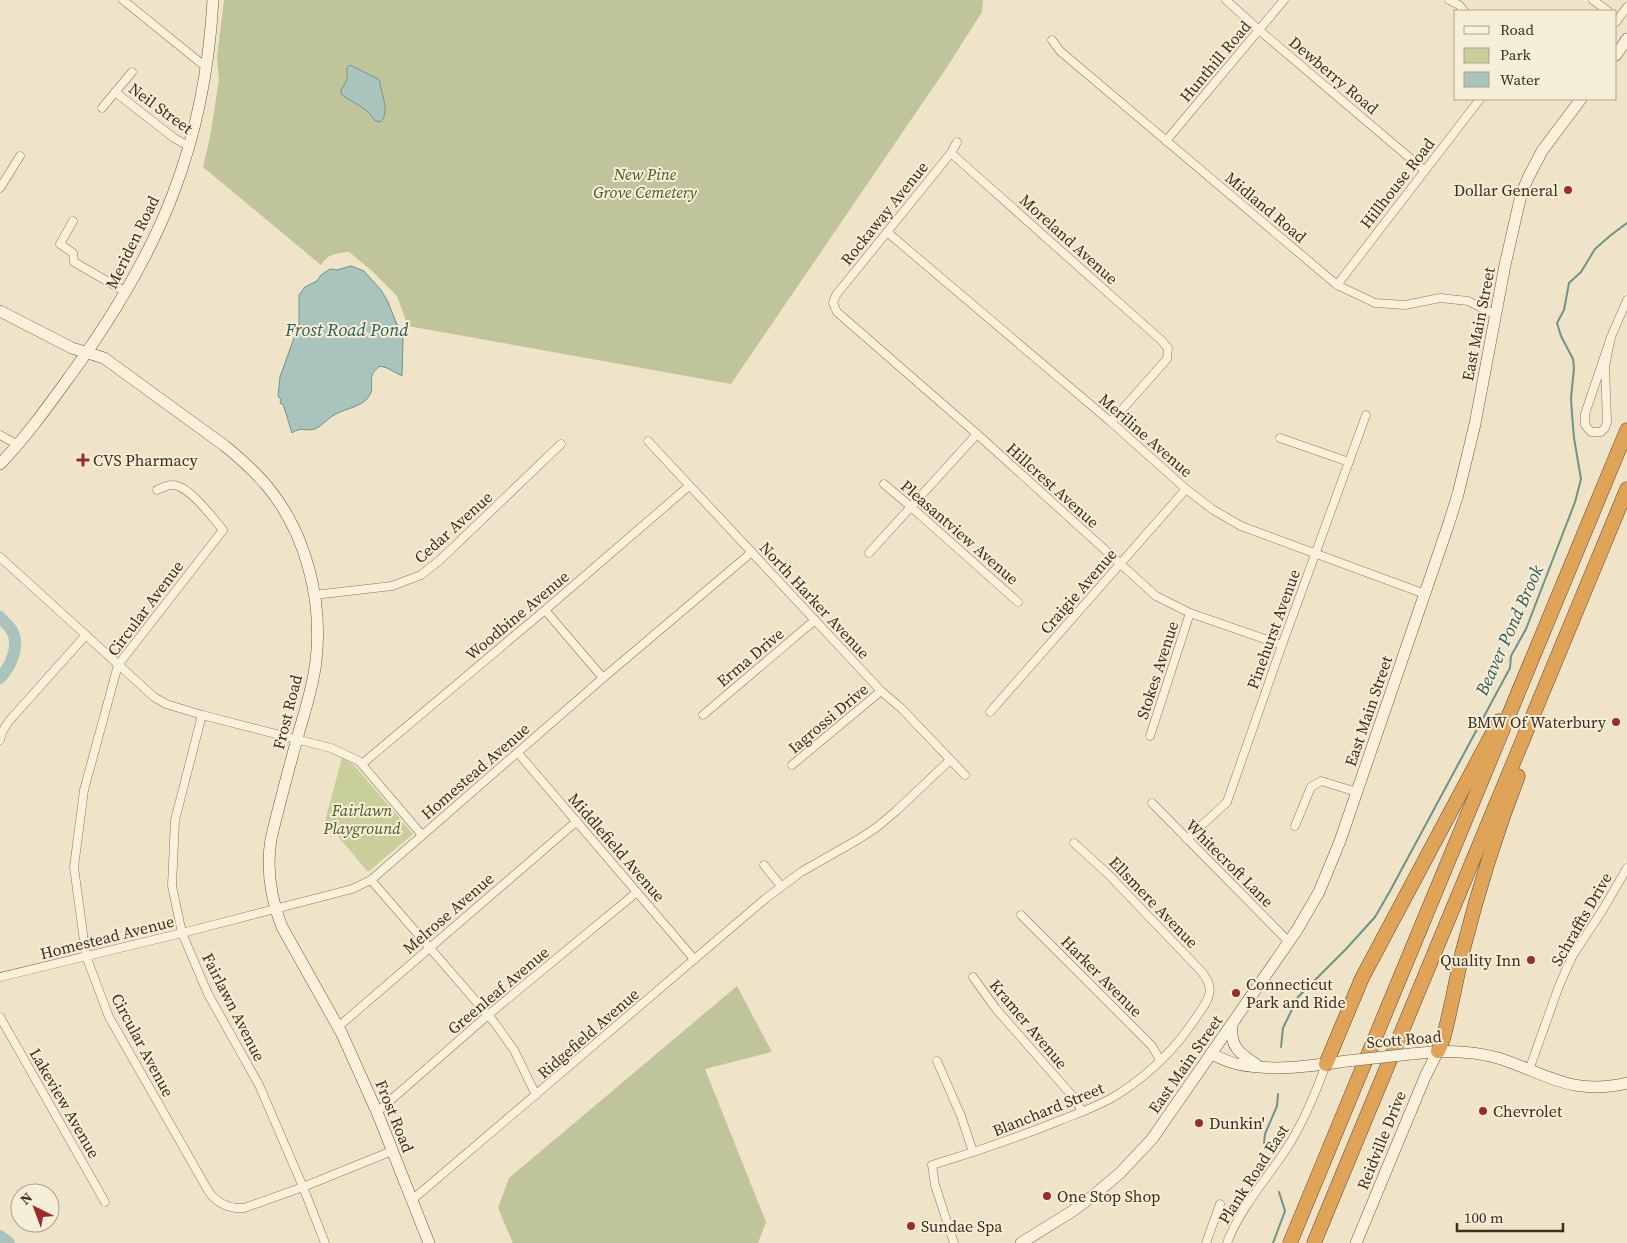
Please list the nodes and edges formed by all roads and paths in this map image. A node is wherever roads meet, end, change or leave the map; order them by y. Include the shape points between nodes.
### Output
1 (123, 0) edge
2 (213, 0) edge
3 (1226, 0) edge
4 (1284, 0) edge
5 (1449, 0) edge
6 (1593, 0) edge
7 (1627, 7) edge
8 (1463, 10) edge
9 (1607, 10) edge
10 (1617, 18) edge
11 (1259, 30) junction
12 (1627, 39) edge
13 (1052, 40) dead end
14 (1617, 54) edge
15 (207, 68) junction
16 (132, 72) dead end
17 (116, 92) junction
18 (1479, 100) edge
19 (1579, 100) edge
20 (102, 108) dead end
21 (1166, 141) junction
22 (957, 142) dead end
23 (190, 146) junction
24 (951, 153) junction
25 (20, 156) dead end
26 (1424, 170) junction
27 (0, 188) edge
28 (73, 221) dead end
29 (887, 232) junction
30 (1337, 284) junction
31 (126, 292) junction
32 (1627, 300) edge
33 (833, 302) joint
34 (0, 311) edge
35 (1496, 315) junction
36 (1611, 337) junction
37 (87, 352) junction
38 (1366, 416) dead end
39 (1111, 422) junction
40 (1627, 430) edge
41 (977, 434) junction
42 (0, 435) edge
43 (1280, 438) dead end
44 (648, 441) dead end
45 (561, 444) dead end
46 (18, 445) junction
47 (1349, 462) junction
48 (0, 464) edge
49 (884, 484) dead end
50 (689, 486) junction
51 (1627, 488) edge
52 (1186, 489) junction
53 (156, 490) dead end
54 (910, 506) junction
55 (752, 552) junction
56 (869, 553) dead end
57 (1315, 554) junction
58 (0, 557) edge
59 (1120, 564) junction
60 (1425, 594) junction
61 (314, 595) junction
62 (1018, 602) dead end
63 (545, 610) junction
64 (1190, 613) junction
65 (815, 620) junction
66 (86, 636) junction
67 (1282, 645) junction
68 (118, 665) junction
69 (603, 678) junction
70 (881, 691) junction
71 (1513, 706) junction
72 (990, 712) dead end
73 (1534, 714) junction
74 (202, 715) junction
75 (703, 715) dead end
76 (1150, 736) dead end
77 (297, 738) junction
78 (0, 740) edge
79 (518, 753) junction
80 (950, 760) junction
81 (362, 764) junction
82 (792, 765) dead end
83 (966, 775) dead end
84 (1357, 792) junction
85 (1152, 803) dead end
86 (577, 821) junction
87 (1295, 826) dead end
88 (422, 835) junction
89 (1187, 838) junction
90 (1074, 843) dead end
91 (764, 865) dead end
92 (1627, 868) edge
93 (372, 880) junction
94 (781, 886) junction
95 (637, 892) junction
96 (276, 908) junction
97 (1021, 915) dead end
98 (182, 933) junction
99 (1289, 942) junction
100 (430, 947) junction
101 (86, 956) junction
102 (694, 959) junction
103 (0, 977) edge
104 (973, 978) dead end
105 (1210, 984) joint
106 (488, 1015) junction
107 (0, 1017) edge
108 (1232, 1024) junction
109 (338, 1027) junction
110 (1438, 1051) junction
111 (1211, 1054) junction
112 (937, 1060) dead end
113 (1160, 1060) junction
114 (1326, 1064) junction
115 (1260, 1067) junction
116 (1529, 1070) junction
117 (1627, 1082) edge
118 (536, 1095) junction
119 (377, 1112) junction
120 (1082, 1112) junction
121 (392, 1150) junction
122 (973, 1152) junction
123 (303, 1187) junction
124 (412, 1200) junction
125 (105, 1202) dead end
126 (1220, 1204) dead end
127 (1034, 1240) edge
128 (325, 1243) edge
129 (428, 1243) edge
130 (954, 1243) edge
131 (1021, 1243) edge
132 (1206, 1243) edge
133 (1226, 1243) edge
134 (1290, 1243) edge
135 (1314, 1243) edge
136 (1356, 1243) edge

1 - 15 street
2 - 15 main road, Meriden Road
3 - 11 street, Dewberry Road
4 - 11 street, Hunthill Road
5 - 8 street
6 - 9 street
7 - 10 street
11 - 21 street, Hunthill Road
11 - 26 street, Dewberry Road
12 - 14 main road
13 - 21 street, Midland Road via 1060,51
15 - 23 main road, Meriden Road
16 - 17 street
17 - 20 street
17 - 23 street, Neil Street via 174,138
18 - 26 street, Hillhouse Road
19 - 35 main road, East Main Street via 1542,151 1523,190
21 - 30 street, Midland Road
22 - 24 street, Rockaway Avenue
23 - 31 main road, Meriden Road via 164,218
24 - 29 street, Rockaway Avenue
24 - 39 street, Moreland Avenue via 1168,348 1167,359
25 - 27 street
26 - 30 street, Hillhouse Road
28 - 31 street via 60,244 72,253 74,262
29 - 33 street, Rockaway Avenue
29 - 39 street, Meriline Avenue
30 - 35 street, Midland Road via 1375,303 1405,305 1440,298 1468,301
31 - 37 main road, Meriden Road
32 - 36 street
33 - 41 street, Hillcrest Avenue via 837,312
34 - 37 main road, Frost Road via 72,348
35 - 60 main road, East Main Street via 1462,480
36 - 36 street via 1586,414 1585,425 1591,432 1601,432 1607,422 1605,366
37 - 46 main road, Meriden Road
37 - 61 main road, Frost Road via 104,358 166,402 226,446 258,476 283,509 298,539
38 - 47 street, Pinehurst Avenue
39 - 52 street, Meriline Avenue
40 - 71 highway
41 - 54 street
41 - 59 street, Hillcrest Avenue
42 - 46 street
43 - 47 street
44 - 50 street, North Harker Avenue
45 - 61 street, Cedar Avenue via 421,575 392,586
46 - 48 main road, Meriden Road
47 - 57 street, Pinehurst Avenue
49 - 54 street, Pleasantview Avenue
50 - 55 street, North Harker Avenue
50 - 63 street, Woodbine Avenue
51 - 73 highway
52 - 57 street, Meriline Avenue via 1241,526
52 - 59 street, Craigie Avenue
53 - 68 street, Circular Avenue via 172,484 184,488 223,530
54 - 56 street
54 - 62 street, Pleasantview Avenue
55 - 65 street, North Harker Avenue
55 - 69 street, Homestead Avenue
57 - 60 street, Meriline Avenue
57 - 67 street, Pinehurst Avenue
58 - 66 street
59 - 64 street, Hillcrest Avenue via 1156,596
59 - 72 street, Craigie Avenue
60 - 84 main road, East Main Street
61 - 77 main road, Frost Road via 318,626 316,661
63 - 69 street
63 - 81 street, Woodbine Avenue
64 - 67 street, Hillcrest Avenue
64 - 76 street, Stokes Avenue
65 - 70 street, North Harker Avenue
65 - 75 street, Erma Drive
66 - 68 street
66 - 78 street via 9,721
67 - 89 street, Pinehurst Avenue via 1227,802
68 - 74 street via 154,697
68 - 101 street, Circular Avenue via 84,790 74,867
69 - 79 street, Homestead Avenue
70 - 80 street, North Harker Avenue
70 - 82 street, Iagrossi Drive
71 - 114 highway via 1492,731 1362,978
71 - 134 highway
73 - 110 highway via 1533,735 1482,880
73 - 135 highway
74 - 77 street
74 - 98 street, Fairlawn Avenue via 175,820 172,886
77 - 81 street via 331,748
77 - 96 main road, Frost Road via 270,850 270,879
79 - 86 street, Middlefield Avenue
79 - 88 street, Homestead Avenue
80 - 83 street, North Harker Avenue
80 - 94 street, Ridgefield Avenue via 877,827
81 - 88 street
84 - 87 street via 1321,781 1315,784
84 - 99 main road, East Main Street via 1322,886
85 - 89 street, Whitecroft Lane
86 - 95 street, Middlefield Avenue
86 - 100 street, Melrose Avenue
88 - 93 street, Homestead Avenue
89 - 99 street, Whitecroft Lane
90 - 105 street, Ellsmere Avenue via 1108,874
91 - 94 street
92 - 116 street, Schraffts Drive via 1573,955
93 - 96 street, Homestead Avenue via 352,889
93 - 100 street
94 - 102 street, Ridgefield Avenue
95 - 102 street, Middlefield Avenue
95 - 106 street, Greenleaf Avenue
96 - 98 street, Homestead Avenue
96 - 109 main road, Frost Road via 288,938
97 - 113 street, Harker Avenue via 1152,1046
98 - 101 street, Homestead Avenue
98 - 123 street, Fairlawn Avenue via 208,994 259,1085
99 - 108 main road, East Main Street
100 - 106 street
100 - 109 street, Melrose Avenue
101 - 103 street, Homestead Avenue
101 - 123 street, Circular Avenue via 109,1017 213,1196 235,1209
102 - 118 street, Ridgefield Avenue
104 - 120 street, Kramer Avenue via 1076,1100
105 - 113 street, Blanchard Street via 1209,997 1188,1029
106 - 118 street via 514,1050
106 - 119 street, Greenleaf Avenue
107 - 125 street, Lakeview Avenue
108 - 111 main road, East Main Street
108 - 115 main road via 1234,1045
109 - 119 main road, Frost Road
110 - 114 main road, Scott Road, bridge
110 - 116 main road, Scott Road via 1484,1055
110 - 136 main road, Reidville Drive
111 - 115 main road, Scott Road
111 - 127 main road, East Main Street via 1162,1126 1132,1161 1093,1196
112 - 122 street
113 - 120 street, Blanchard Street via 1120,1093
114 - 115 main road, Scott Road
114 - 133 street, Plank Road East via 1298,1131 1243,1210
116 - 117 main road, Scott Road via 1583,1087
118 - 124 street, Ridgefield Avenue
119 - 121 main road, Frost Road
120 - 122 street, Blanchard Street
121 - 123 street, Circular Avenue
121 - 124 main road, Frost Road
122 - 130 street, Blanchard Street via 932,1165 935,1185
123 - 128 street, Fairlawn Avenue
124 - 129 main road, Frost Road
126 - 132 street
127 - 131 main road, East Main Street

